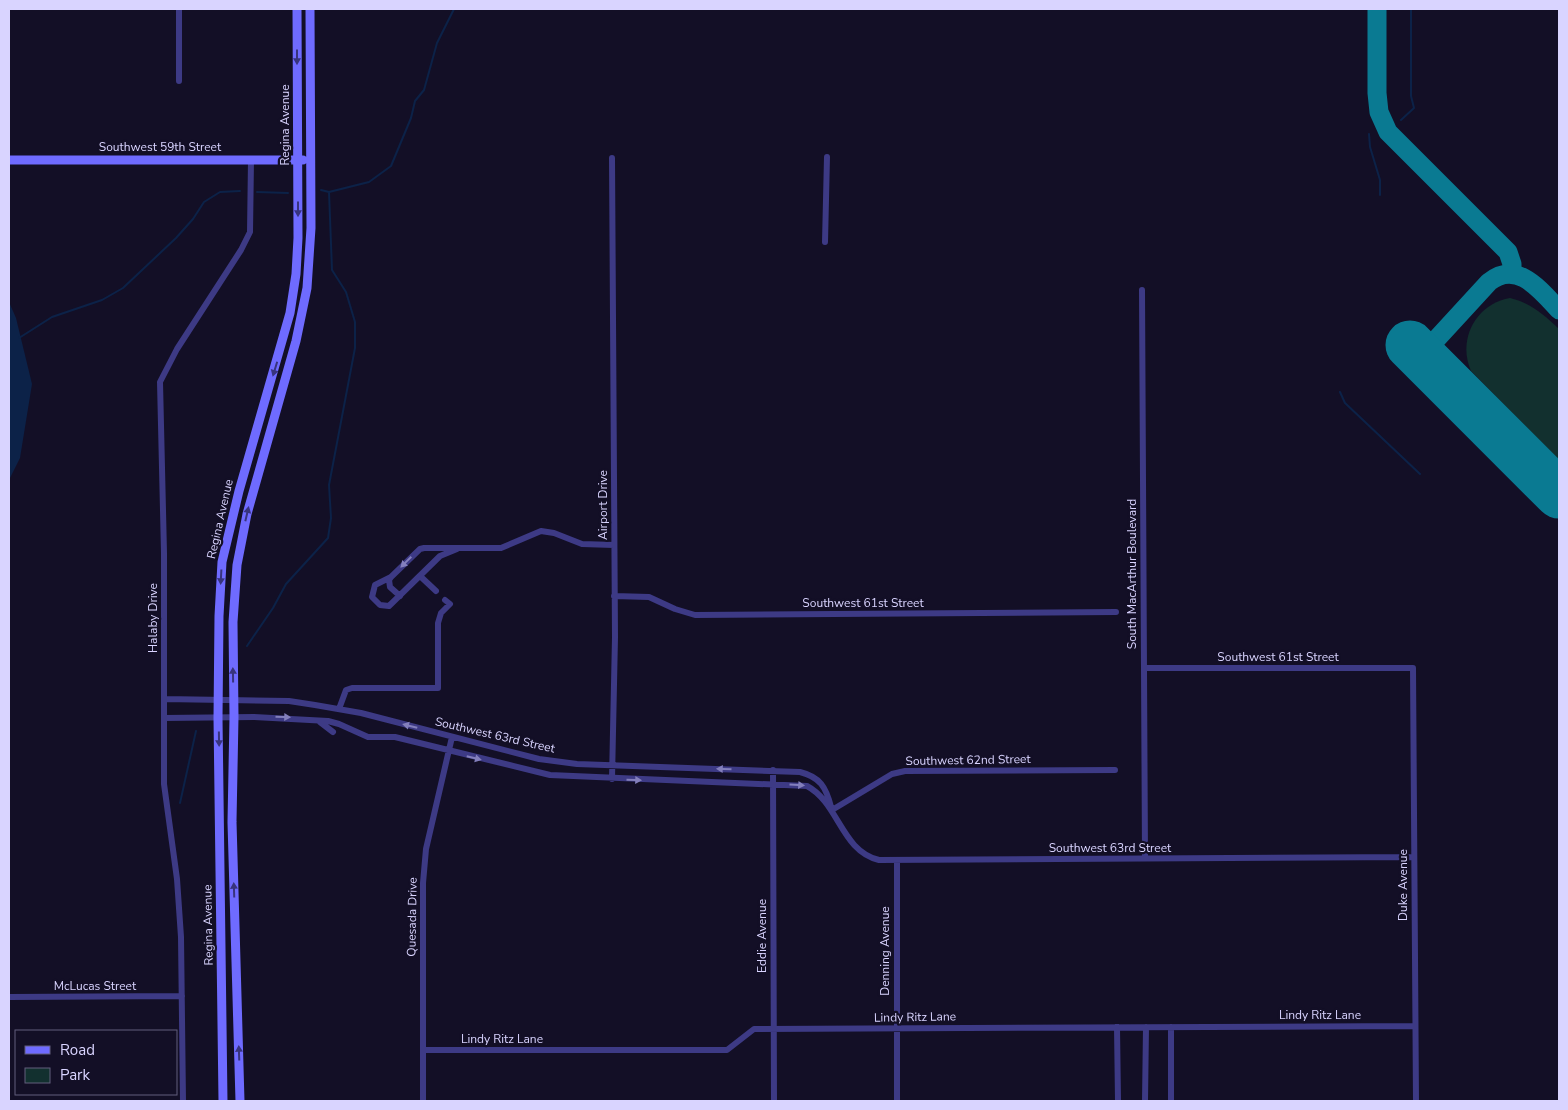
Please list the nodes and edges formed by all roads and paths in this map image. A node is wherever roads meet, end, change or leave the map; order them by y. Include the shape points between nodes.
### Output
1 (179, 9) edge
2 (297, 9) edge
3 (310, 9) edge
4 (179, 81) dead end
5 (827, 157) dead end
6 (612, 158) dead end
7 (9, 160) edge
8 (251, 160) junction
9 (298, 160) junction
10 (310, 160) junction
11 (825, 242) dead end
12 (1142, 290) dead end
13 (614, 545) junction
14 (457, 549) junction
15 (391, 576) junction
16 (420, 576) junction
17 (436, 592) dead end
18 (400, 596) junction
19 (614, 596) junction
20 (447, 602) dead end
21 (1116, 612) dead end
22 (1144, 668) junction
23 (1413, 668) joint
24 (164, 699) junction
25 (218, 700) junction
26 (234, 700) junction
27 (340, 709) junction
28 (234, 717) junction
29 (164, 718) junction
30 (218, 718) junction
31 (309, 719) junction
32 (333, 732) dead end
33 (452, 737) junction
34 (448, 751) junction
35 (612, 765) junction
36 (772, 770) junction
37 (1115, 770) dead end
38 (612, 779) junction
39 (772, 784) junction
40 (832, 810) junction
41 (1145, 858) junction
42 (1414, 858) junction
43 (896, 860) junction
44 (182, 996) junction
45 (9, 997) edge
46 (1414, 1026) junction
47 (1117, 1027) junction
48 (1146, 1027) junction
49 (1171, 1027) junction
50 (896, 1029) junction
51 (774, 1030) junction
52 (423, 1050) junction
53 (182, 1101) edge
54 (223, 1101) edge
55 (240, 1101) edge
56 (423, 1101) edge
57 (774, 1101) edge
58 (897, 1101) edge
59 (1118, 1101) edge
60 (1145, 1101) edge
61 (1171, 1101) edge
62 (1416, 1101) edge

1 - 4 street
2 -> 9 main road, Regina Avenue
3 - 10 main road, Regina Avenue
5 - 11 street
6 - 13 street, Airport Drive
7 - 8 main road, Southwest 59th Street
8 - 9 main road, Southwest 59th Street
8 - 24 street, Halaby Drive via 250,232 173,355 160,382
9 - 10 main road, Southwest 59th Street
9 -> 25 main road, Regina Avenue via 297,256 290,313 222,562
26 -> 10 main road, Regina Avenue via 233,622 247,514 304,312 311,237
12 - 22 street, South MacArthur Boulevard
13 - 14 street via 582,544 541,531 501,548
13 - 19 street, Airport Drive
14 -> 15 street via 420,549
14 - 16 street via 440,556
15 - 18 street via 390,587
15 - 18 street via 375,585 372,597 389,606
16 - 17 street
16 - 18 street
19 - 21 street, Southwest 61st Street via 649,597 695,615
19 - 35 street, Airport Drive
20 - 27 street via 438,617 438,688 352,688 346,690
22 - 23 street, Southwest 61st Street
22 - 41 street, South MacArthur Boulevard
23 - 42 street, Duke Avenue
24 - 25 street, Southwest 63rd Street
24 - 29 street, Halaby Drive
25 - 26 street, Southwest 63rd Street
25 - 30 main road, Regina Avenue
26 - 27 street, Southwest 63rd Street via 289,702
26 - 28 main road, Regina Avenue
33 -> 27 street, Southwest 63rd Street
28 - 30 street, Southwest 63rd Street
28 -> 31 street, Southwest 63rd Street
55 -> 28 main road, Regina Avenue via 232,822
29 - 30 street, Southwest 63rd Street
29 - 44 street, Halaby Drive via 164,784 177,879
30 -> 54 main road, Regina Avenue
31 - 32 street via 321,722
31 - 34 street, Southwest 63rd Street via 339,724 368,737 395,737
33 - 34 street, Quesada Drive
33 - 35 street, Southwest 63rd Street via 539,759
34 -> 38 street, Southwest 63rd Street via 550,775
34 - 52 street, Quesada Drive via 426,849 423,883
36 -> 35 street, Southwest 63rd Street
35 - 38 street, Airport Drive
36 - 39 street, Eddie Avenue
36 - 40 street, Southwest 63rd Street via 812,775 822,782
37 - 40 street, Southwest 62nd Street via 905,771 892,774
38 -> 39 street, Southwest 63rd Street
39 -> 40 street, Southwest 63rd Street via 807,786 817,791
39 - 51 street, Eddie Avenue
40 - 43 street, Southwest 63rd Street via 859,852 868,858
41 - 42 street, Southwest 63rd Street
41 - 43 street, Southwest 63rd Street
42 - 46 street, Duke Avenue
43 - 50 street, Denning Avenue
44 - 45 street, McLucas Street
44 - 53 street, Halaby Drive
46 - 49 street, Lindy Ritz Lane
46 - 62 street, Duke Avenue
47 - 48 street, Lindy Ritz Lane
47 - 50 street, Lindy Ritz Lane
47 - 59 street
48 - 49 street, Lindy Ritz Lane
48 - 60 street
49 - 61 street
50 - 51 street, Lindy Ritz Lane
50 - 58 street, Denning Avenue
51 - 52 street, Lindy Ritz Lane via 754,1030 727,1050
51 - 57 street, Eddie Avenue
52 - 56 street, Quesada Drive

